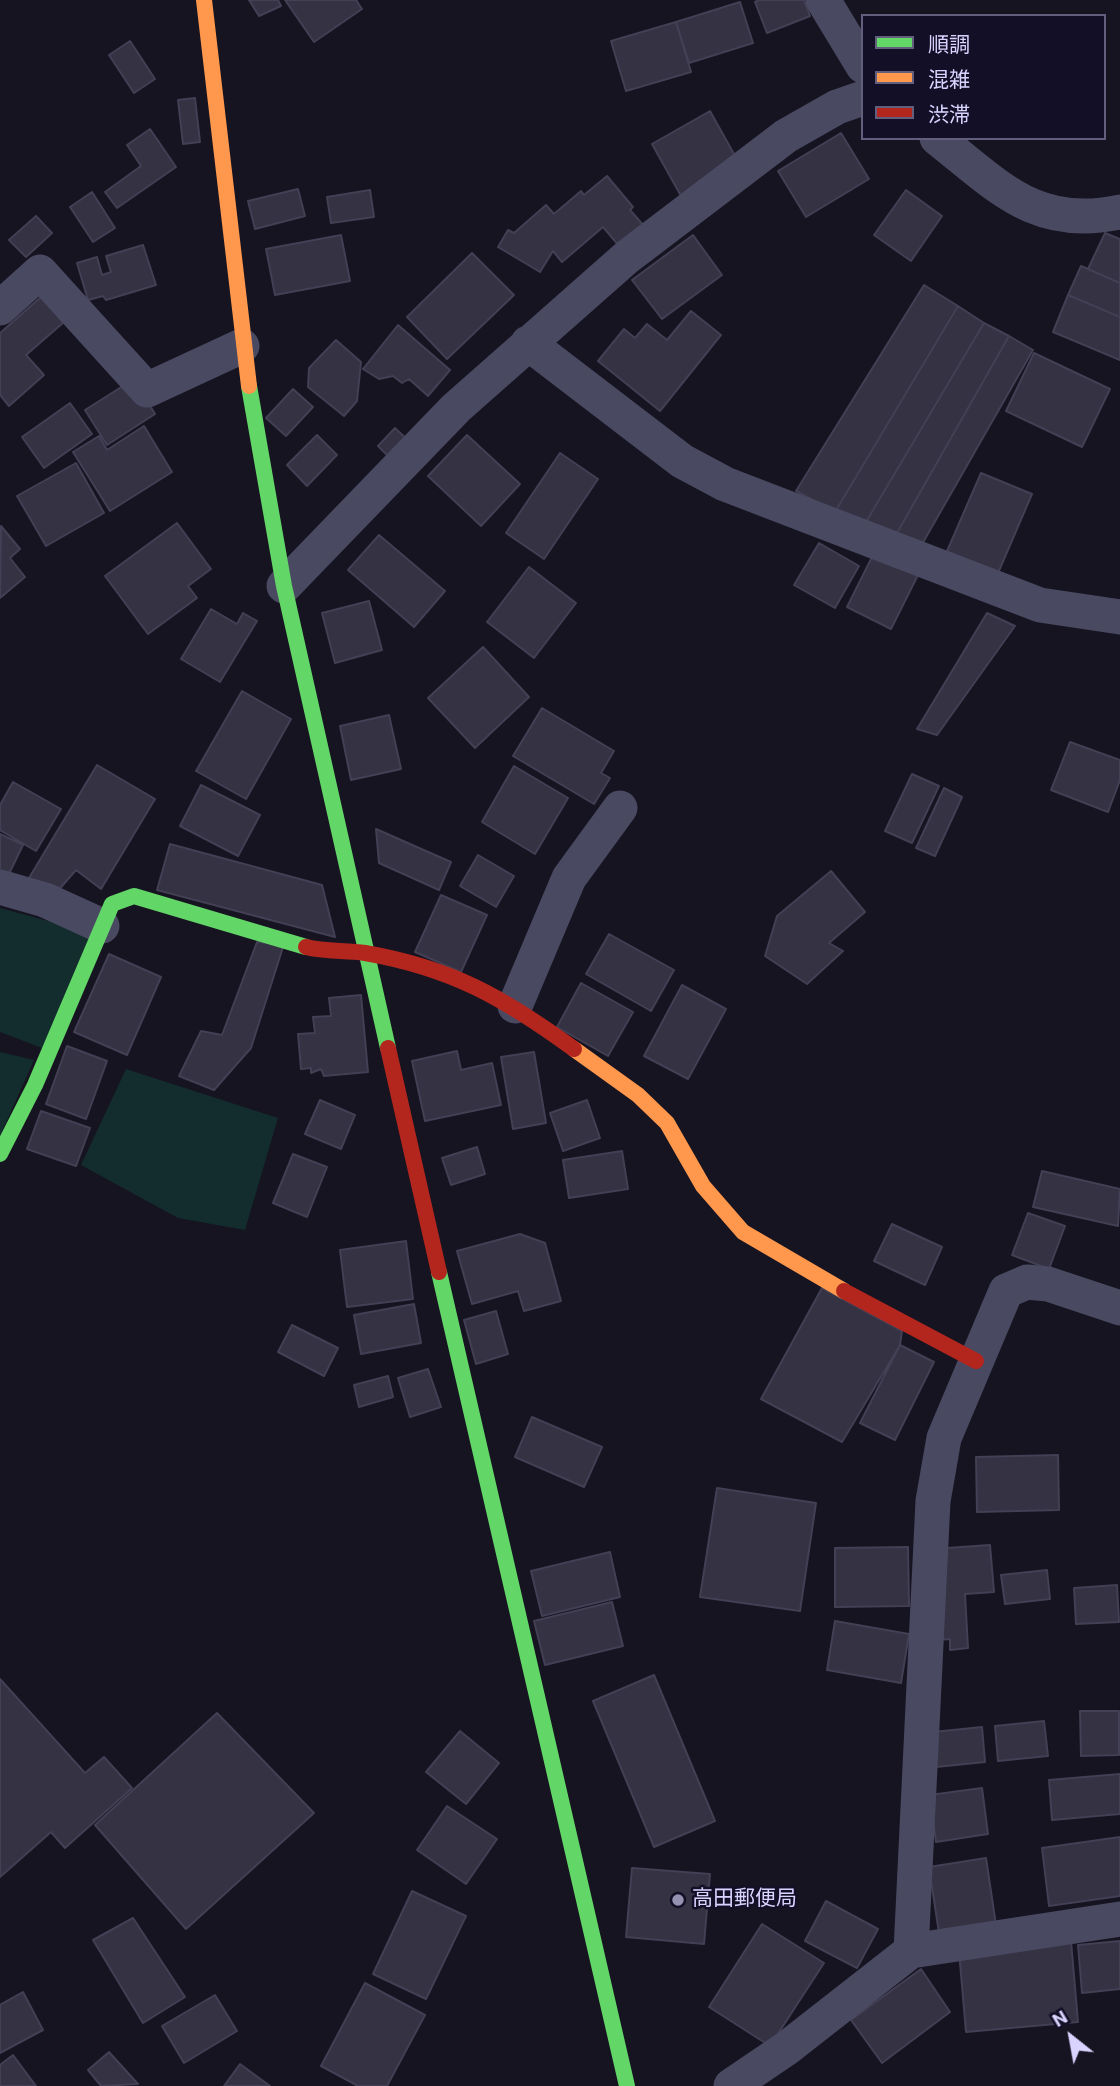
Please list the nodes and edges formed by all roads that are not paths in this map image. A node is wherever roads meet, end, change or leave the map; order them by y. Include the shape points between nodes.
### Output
1 (204, 0) edge
2 (822, 0) edge
3 (861, 63) edge
4 (861, 99) edge
5 (940, 140) edge
6 (1120, 212) edge
7 (0, 307) edge
8 (528, 343) junction
9 (242, 346) junction
10 (284, 586) junction
11 (1120, 617) edge
12 (620, 808) dead end
13 (0, 887) edge
14 (102, 926) junction
15 (365, 953) junction
16 (515, 1006) junction
17 (0, 1154) edge
18 (1120, 1308) edge
19 (975, 1361) junction
20 (1120, 1919) edge
21 (911, 1951) junction
22 (627, 2086) edge
23 (731, 2086) edge

1 - 9 street
2 - 3 street
4 - 8 street via 786,136 627,257
5 - 6 street via 1027,206 1072,218
7 - 9 street via 40,272 147,390
8 - 10 street via 456,408
8 - 11 street via 682,461 725,484 1040,605
9 - 10 street
10 - 15 street
12 - 16 street via 569,878
13 - 14 street via 45,900
14 - 15 street via 112,904 134,896 310,948
14 - 17 street
15 - 16 street via 455,975
15 - 22 street
16 - 19 street via 638,1095 667,1123 703,1186 743,1232
18 - 19 street via 1048,1283 1027,1282 1006,1291
19 - 21 street via 944,1438 933,1501
20 - 21 street
21 - 23 street via 788,2048

